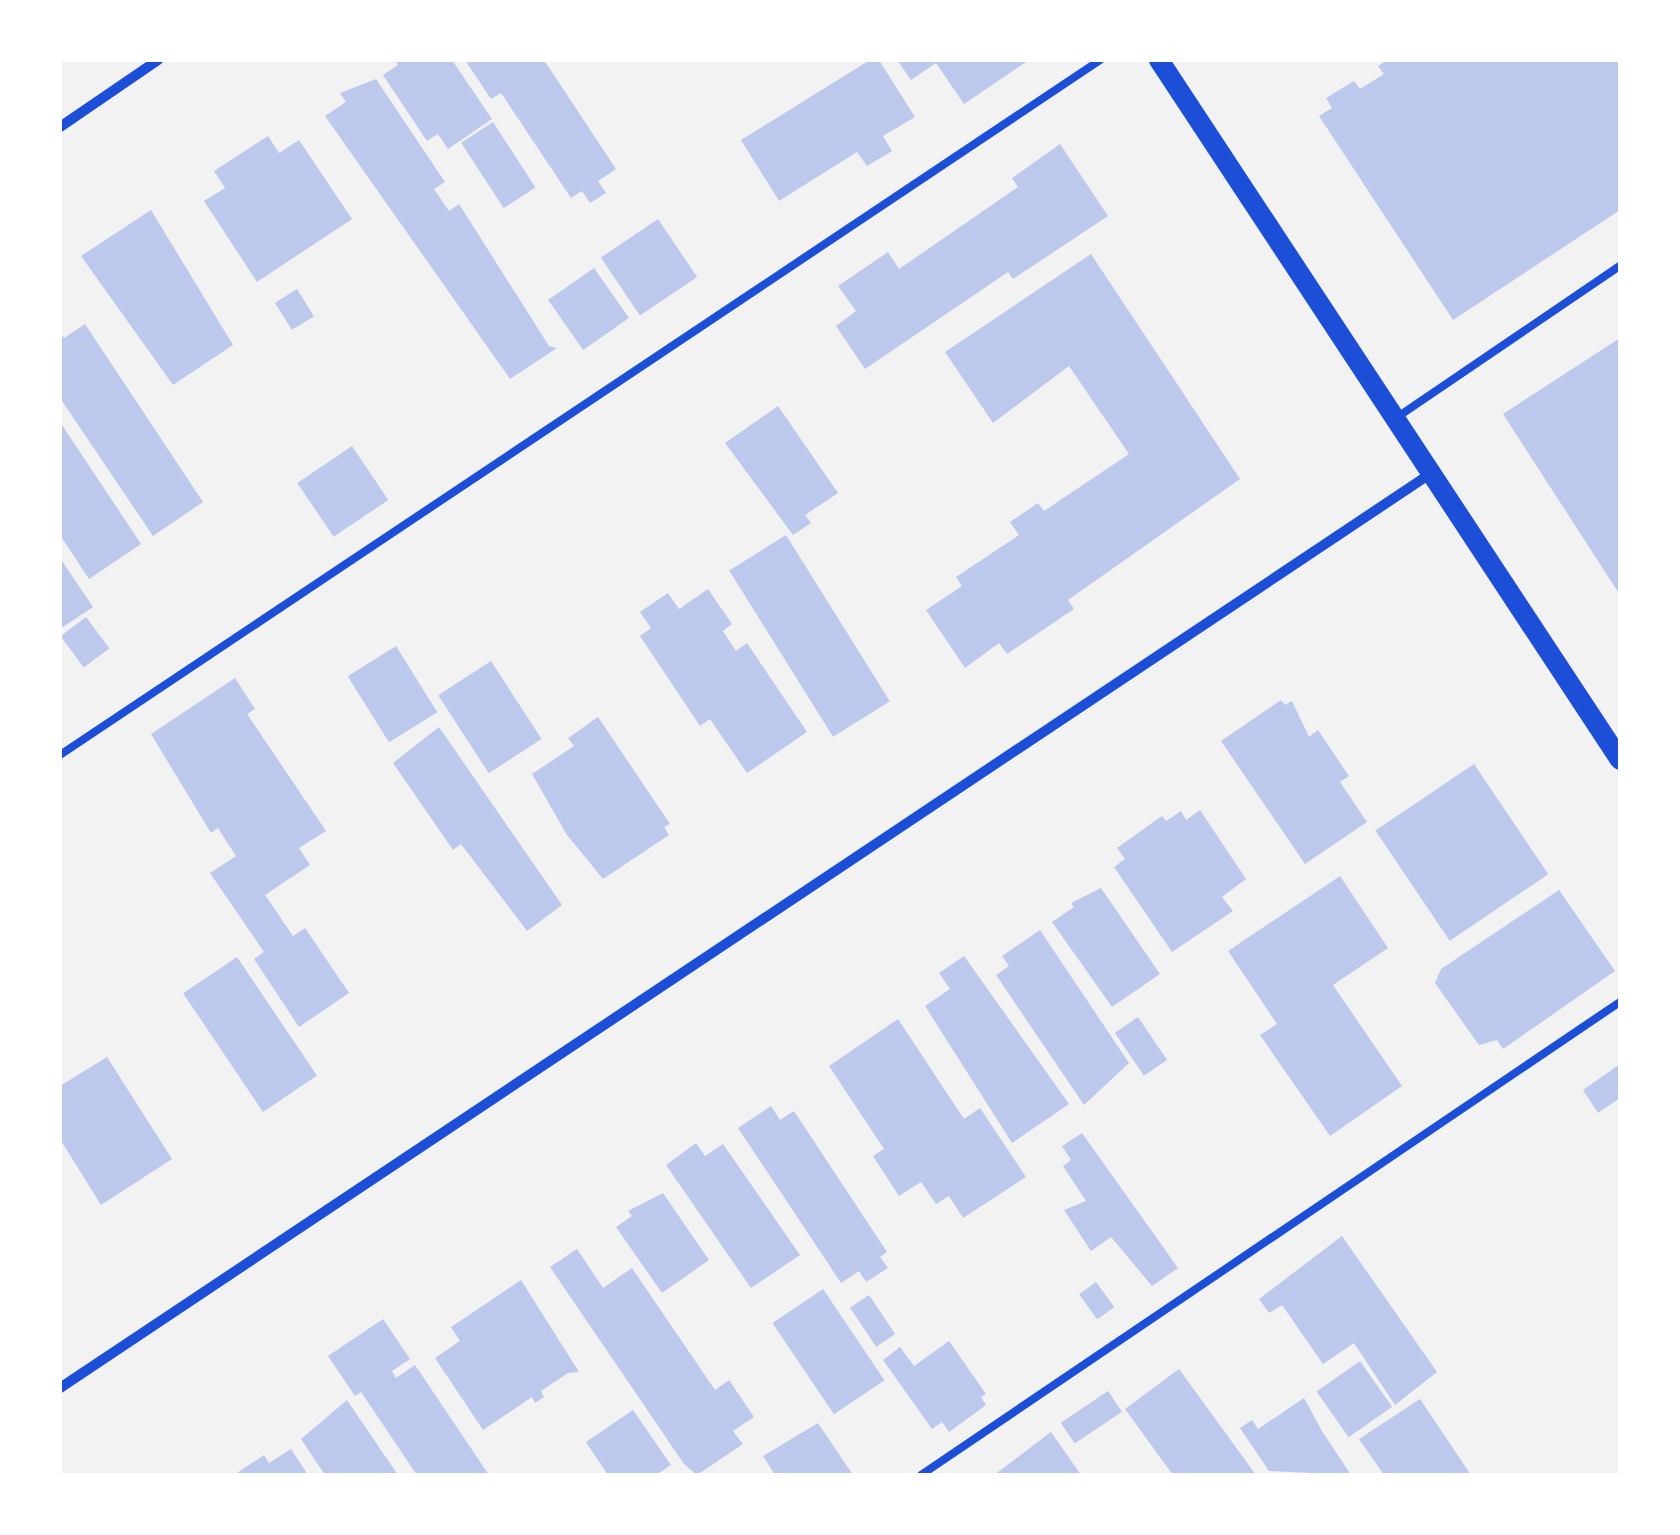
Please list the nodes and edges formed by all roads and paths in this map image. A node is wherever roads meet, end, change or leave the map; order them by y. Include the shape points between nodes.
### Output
1 (158, 60) edge
2 (1100, 60) edge
3 (1159, 60) edge
4 (60, 127) edge
5 (1620, 266) edge
6 (1394, 419) junction
7 (1430, 474) junction
8 (60, 756) edge
9 (1620, 760) edge
10 (1620, 1002) edge
11 (60, 1388) edge
12 (921, 1475) edge

1 - 4 street
2 - 8 lane
3 - 6 main road
5 - 6 lane
6 - 7 main road
7 - 9 main road
7 - 11 street
10 - 12 lane

